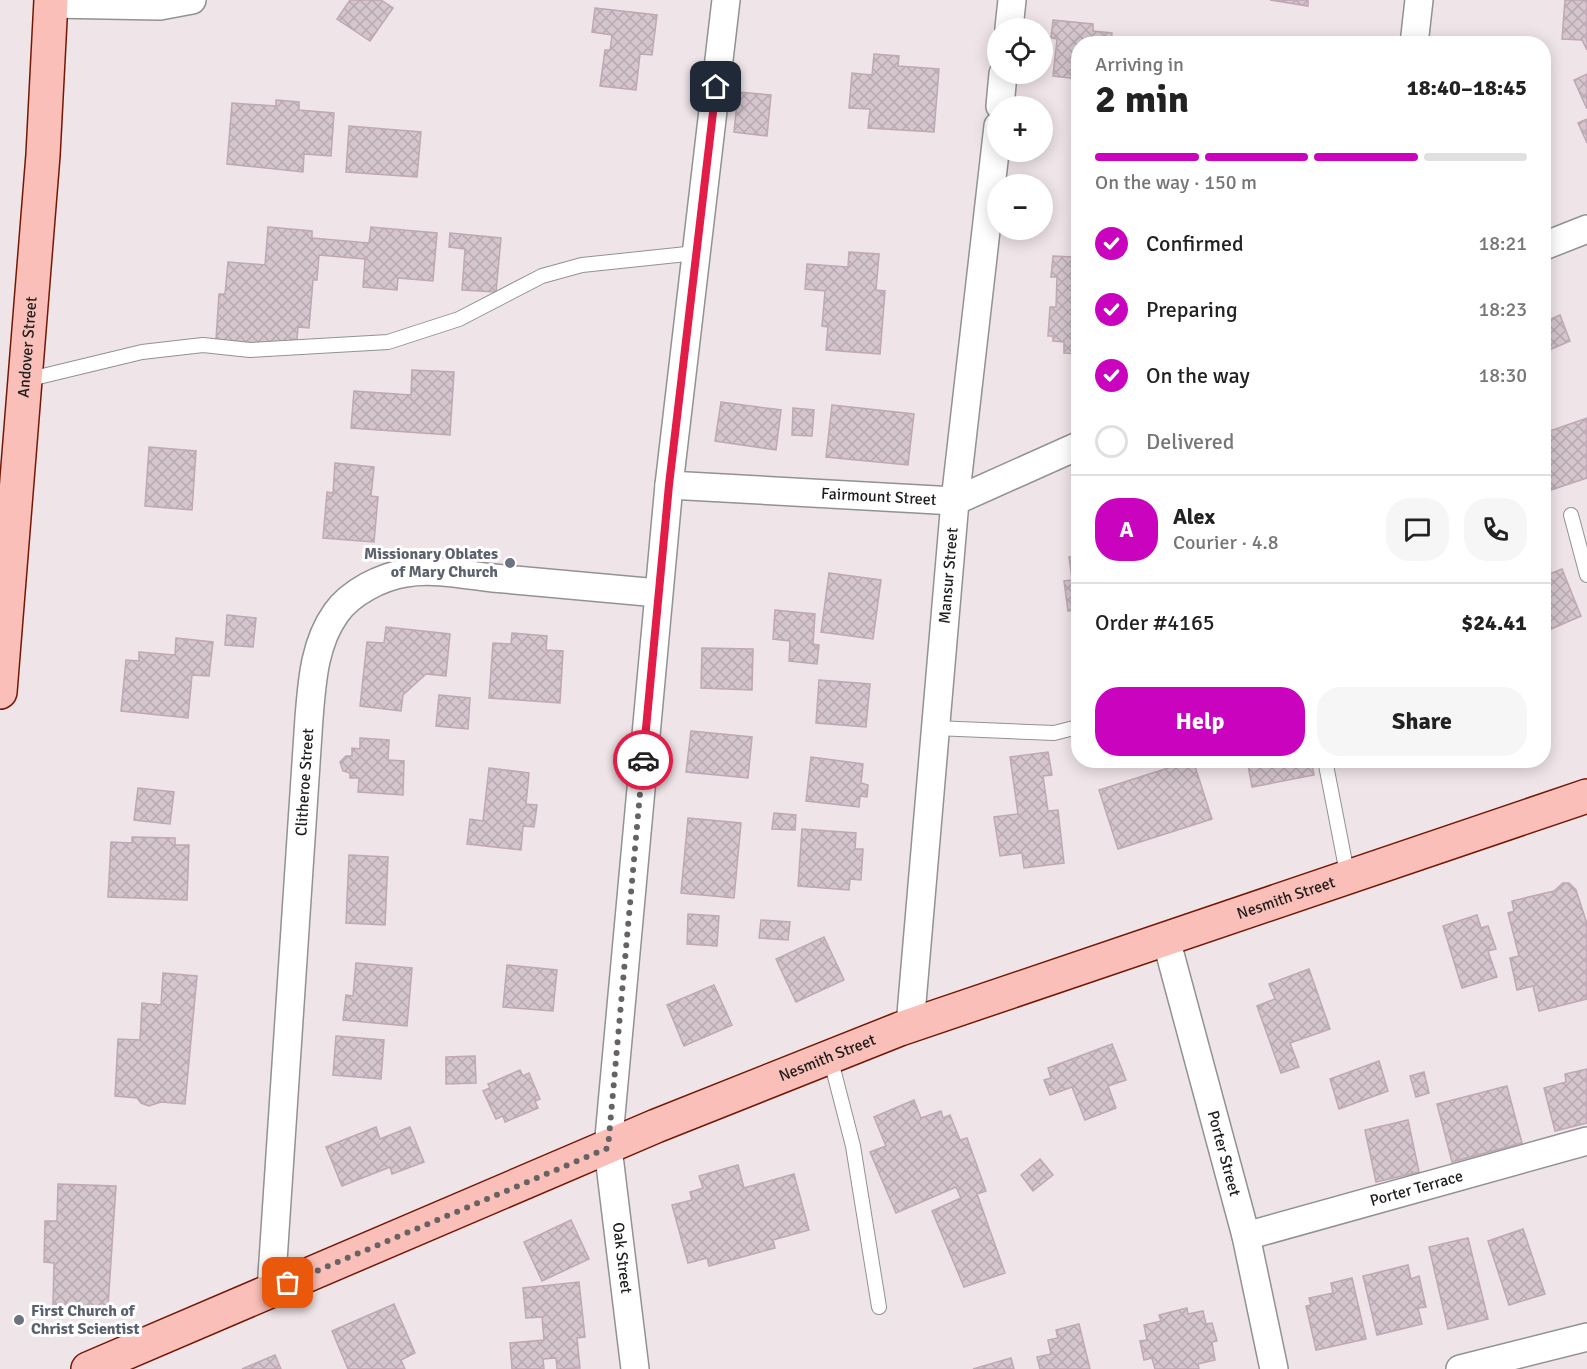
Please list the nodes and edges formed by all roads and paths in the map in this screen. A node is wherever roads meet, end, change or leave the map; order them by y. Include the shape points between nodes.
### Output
1 (192, 0) edge
2 (726, 0) edge
3 (1012, 0) edge
4 (1419, 0) edge
5 (51, 2) edge
6 (1010, 18) edge
7 (1415, 36) edge
8 (994, 162) edge
9 (1587, 229) edge
10 (1551, 243) edge
11 (696, 253) junction
12 (25, 380) junction
13 (1071, 449) edge
14 (669, 485) junction
15 (955, 501) junction
16 (1571, 515) dead end
17 (1587, 575) edge
18 (658, 593) junction
19 (0, 692) edge
20 (935, 728) junction
21 (1071, 729) edge
22 (1327, 768) edge
23 (1587, 796) edge
24 (1348, 878) junction
25 (1166, 939) junction
26 (910, 1026) junction
27 (830, 1057) junction
28 (1587, 1141) edge
29 (608, 1148) junction
30 (1246, 1236) junction
31 (271, 1291) junction
32 (879, 1307) dead end
33 (1587, 1338) edge
34 (88, 1369) edge
35 (636, 1369) edge
36 (1274, 1369) edge
37 (1460, 1369) edge

1 - 5 street via 160,6
2 - 11 street, Oak Street
3 - 6 street
4 - 7 street
5 - 12 main road, Andover Street
8 - 15 street, Mansur Street
9 - 10 street
11 - 12 lane via 582,265 542,276 459,319 388,342 250,350 193,346 142,352
11 - 14 street, Oak Street
12 - 19 main road, Andover Street
13 - 15 street, Fairmount Street
14 - 15 street, Fairmount Street
14 - 18 street, Oak Street
15 - 20 street, Mansur Street
16 - 17 lane
18 - 29 street, Oak Street
18 - 31 street, Clitheroe Street via 407,573 381,580 355,594 336,612 321,642 313,673
20 - 21 lane via 1054,733
20 - 26 street, Mansur Street
22 - 24 lane
23 - 24 main road, Nesmith Street
24 - 25 main road, Nesmith Street
25 - 26 main road, Nesmith Street
25 - 30 street, Porter Street
26 - 27 main road, Nesmith Street
27 - 29 main road, Nesmith Street
27 - 32 lane via 854,1146
28 - 30 street, Porter Terrace
29 - 31 main road, Nesmith Street
29 - 35 street, Oak Street
30 - 36 street, Porter Street
31 - 34 main road, Nesmith Street
33 - 37 street

